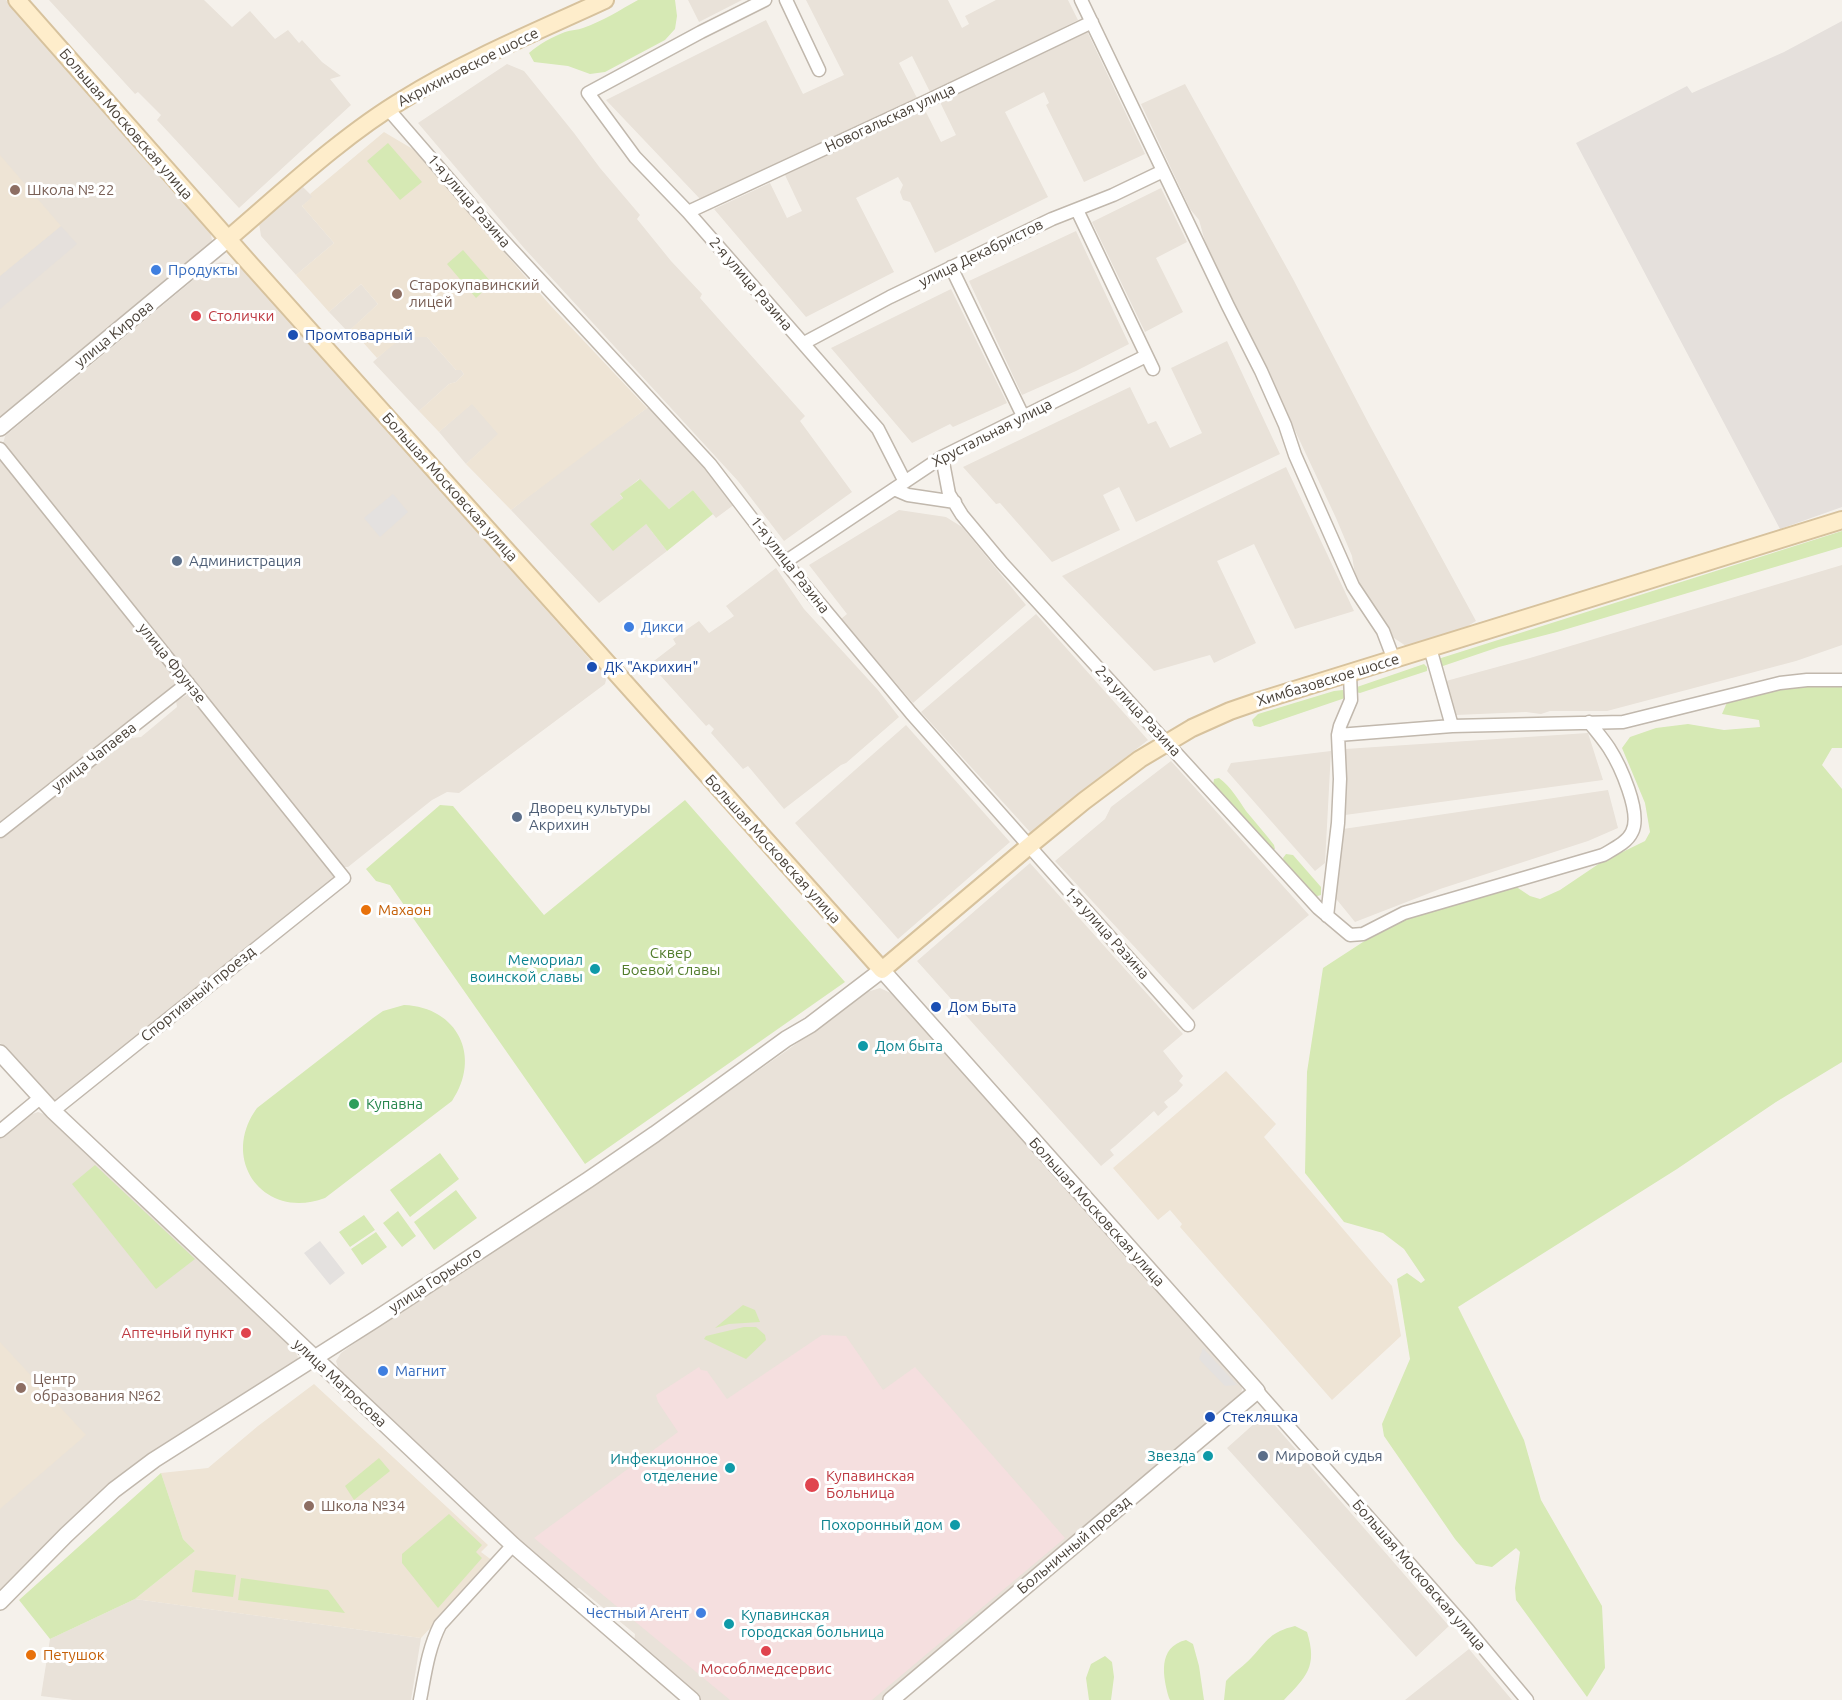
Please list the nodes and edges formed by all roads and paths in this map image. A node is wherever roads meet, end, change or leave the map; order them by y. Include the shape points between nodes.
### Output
1 (17, 0) edge
2 (605, 0) edge
3 (765, 0) edge
4 (786, 0) edge
5 (1081, 0) edge
6 (1092, 21) junction
7 (819, 70) dead end
8 (388, 109) junction
9 (1163, 171) junction
10 (1077, 210) junction
11 (688, 212) junction
12 (228, 239) junction
13 (951, 267) junction
14 (804, 343) junction
15 (1146, 356) junction
16 (1153, 369) dead end
17 (1023, 416) junction
18 (0, 428) edge
19 (0, 449) edge
20 (942, 457) junction
21 (905, 482) junction
22 (894, 489) junction
23 (955, 502) junction
24 (1842, 519) edge
25 (785, 562) junction
26 (1430, 648) junction
27 (1394, 660) junction
28 (1350, 674) junction
29 (1842, 680) edge
30 (188, 683) junction
31 (1589, 722) junction
32 (1452, 726) junction
33 (1338, 735) junction
34 (1167, 742) junction
35 (0, 831) edge
36 (1029, 846) junction
37 (344, 878) joint
38 (1327, 916) junction
39 (882, 970) junction
40 (1188, 1025) dead end
41 (0, 1053) edge
42 (40, 1098) junction
43 (53, 1111) junction
44 (0, 1131) edge
45 (314, 1357) junction
46 (1257, 1391) junction
47 (513, 1545) junction
48 (0, 1602) edge
49 (420, 1700) edge
50 (692, 1700) edge
51 (891, 1700) edge
52 (1527, 1700) edge

1 - 12 main road, Большая Московская улица
2 - 8 main road, Акрихиновское шоссе via 430,83
3 - 11 street, 2-я улица Разина via 588,93 635,157
4 - 7 street
5 - 6 street
6 - 9 street
6 - 11 street, Новогальская улица
8 - 12 main road, Акрихиновское шоссе
8 - 25 street, 1-я улица Разина via 479,214 710,464
9 - 10 street, улица Декабристов
9 - 27 street via 1261,371 1353,586 1383,631
10 - 13 street, улица Декабристов
10 - 15 street
11 - 14 street, 2-я улица Разина
12 - 18 street, улица Кирова
12 - 39 main road, Большая Московская улица
13 - 14 street, улица Декабристов
13 - 17 street
14 - 21 street, 2-я улица Разина via 878,429
15 - 16 street
15 - 17 street, Хрустальная улица
17 - 20 street, Хрустальная улица
19 - 30 street, улица Фрунзе
20 - 21 street, Хрустальная улица
20 - 23 street, 2-я улица Разина via 949,494
21 - 22 street, Хрустальная улица
22 - 23 street
22 - 25 street, Хрустальная улица
23 - 34 street, 2-я улица Разина via 1002,563
24 - 26 main road, Химбазовское шоссе
25 - 36 street, 1-я улица Разина via 910,713
26 - 27 main road, Химбазовское шоссе
26 - 32 street
27 - 28 main road, Химбазовское шоссе
28 - 33 street via 1351,700
28 - 34 main road, Химбазовское шоссе via 1230,711
29 - 31 street via 1780,683 1634,720
30 - 35 street, улица Чапаева
30 - 37 street, улица Фрунзе
31 - 32 street
31 - 38 street, 2-я улица Разина via 1610,750 1627,787 1635,814 1633,831 1625,841 1603,855 1404,913 1363,934 1350,935
32 - 33 street
33 - 38 street via 1338,823
34 - 36 main road, Химбазовское шоссе
34 - 38 street, 2-я улица Разина
36 - 39 main road, Химбазовское шоссе
36 - 40 street, 1-я улица Разина
37 - 43 street, Спортивный проезд
39 - 45 street, улица Горького via 655,1134
39 - 46 street, Большая Московская улица
41 - 42 street, улица Матросова
42 - 43 street, улица Матросова
42 - 44 street
43 - 45 street, улица Матросова
45 - 47 street, улица Матросова
45 - 48 street, улица Горького via 177,1444 114,1490
46 - 51 street, Больничный проезд
46 - 52 street, Большая Московская улица
47 - 49 street via 440,1625 428,1657
47 - 50 street, улица Матросова

